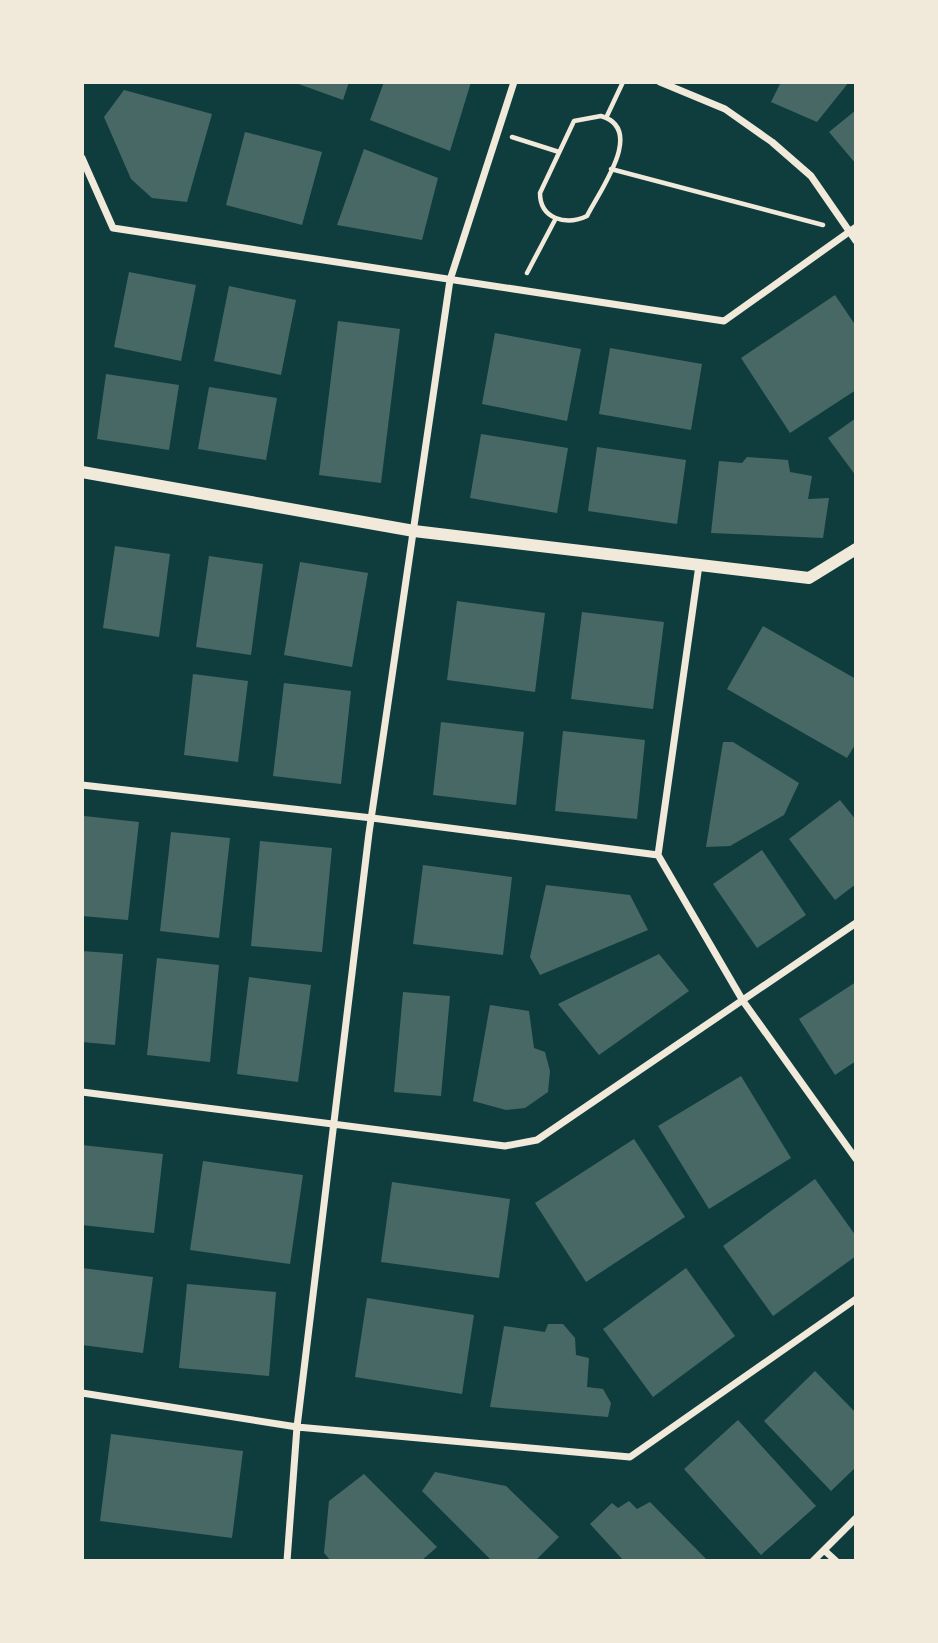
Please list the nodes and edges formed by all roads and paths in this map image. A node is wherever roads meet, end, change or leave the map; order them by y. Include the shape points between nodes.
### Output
1 (514, 82) edge
2 (623, 82) edge
3 (660, 82) edge
4 (606, 118) junction
5 (498, 133) junction
6 (559, 152) junction
7 (82, 159) edge
8 (611, 169) junction
9 (556, 218) junction
10 (853, 229) edge
11 (856, 241) edge
12 (450, 280) junction
13 (517, 290) junction
14 (82, 472) edge
15 (414, 531) junction
16 (856, 549) edge
17 (699, 565) junction
18 (82, 785) edge
19 (372, 818) junction
20 (658, 855) junction
21 (856, 923) edge
22 (743, 1002) junction
23 (82, 1092) edge
24 (334, 1124) junction
25 (856, 1159) edge
26 (856, 1299) edge
27 (82, 1393) edge
28 (297, 1427) junction
29 (856, 1518) edge
30 (824, 1550) junction
31 (287, 1561) edge
32 (813, 1561) edge
33 (836, 1561) edge

1 - 5 street
2 - 4 path
3 - 10 street via 725,109 772,142 811,176
4 - 6 path via 574,121
4 - 8 path via 619,127 622,147
5 - 6 path
5 - 12 street
6 - 9 path via 540,192 548,215
7 - 12 street via 113,228
8 - 9 path via 587,216
8 - 10 path
9 - 13 path
10 - 11 street
10 - 13 street via 724,321
12 - 13 street
12 - 15 street
14 - 15 street
15 - 17 street
15 - 19 street
16 - 17 street via 809,578
17 - 20 street
18 - 19 street
19 - 20 street
19 - 24 street
20 - 22 street
21 - 22 street
22 - 24 street via 537,1140 505,1146
22 - 25 street
23 - 24 street
24 - 28 street
26 - 28 street via 630,1457
27 - 28 street
28 - 31 street
29 - 30 street
30 - 32 street
30 - 33 street

